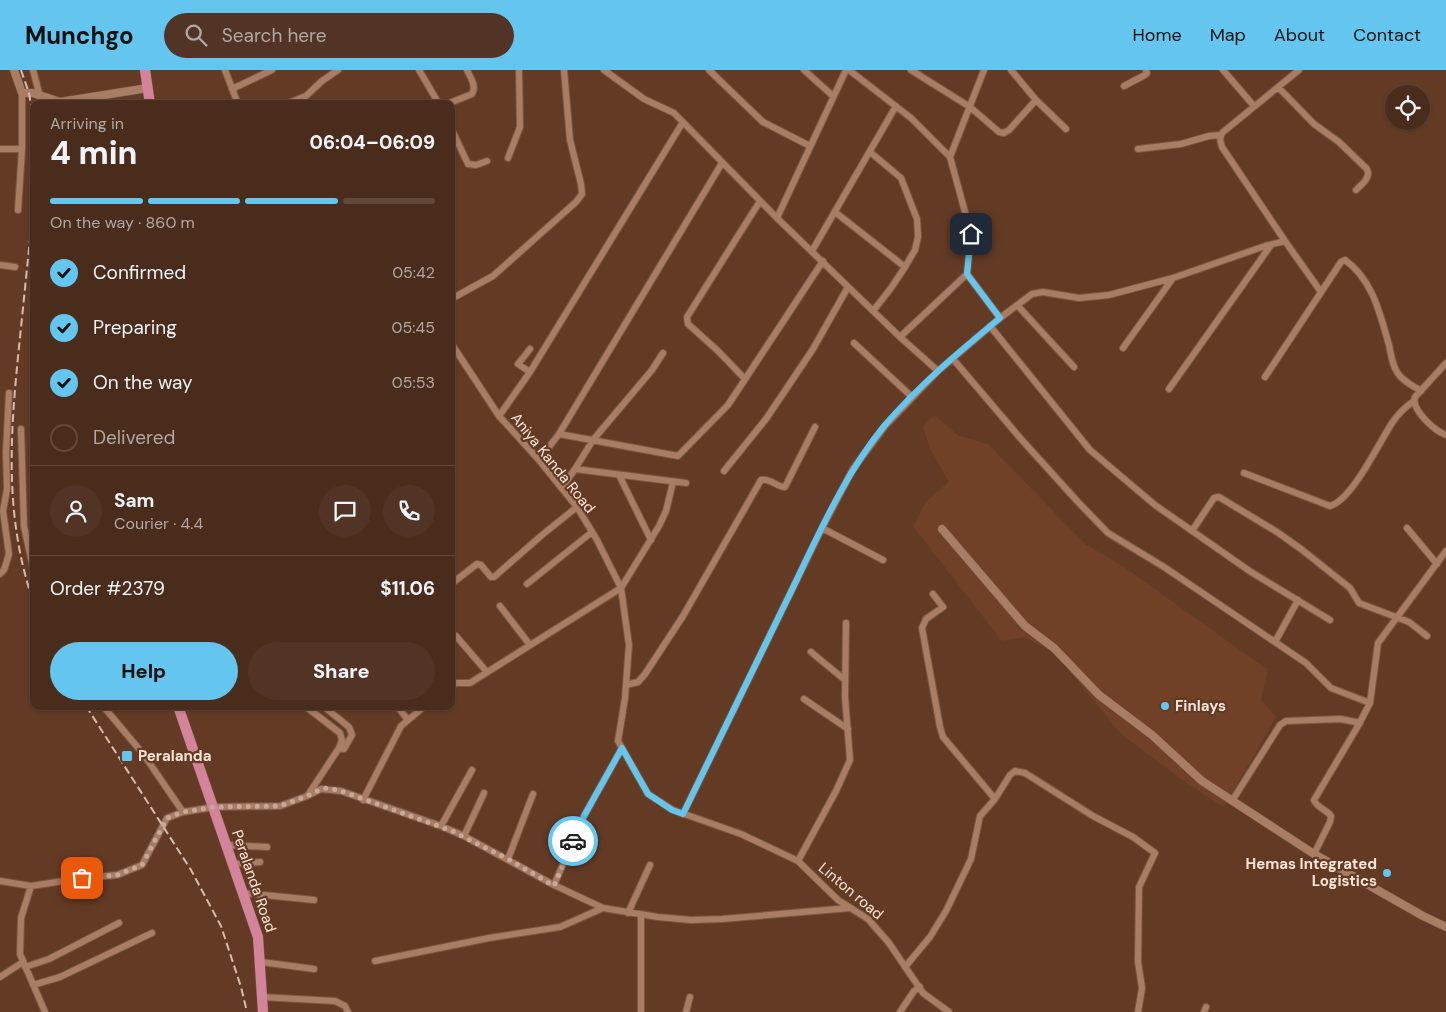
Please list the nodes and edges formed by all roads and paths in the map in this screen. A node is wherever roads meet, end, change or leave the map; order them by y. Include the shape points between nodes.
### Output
1 (14, 70) edge
2 (33, 70) edge
3 (145, 70) edge
4 (225, 70) edge
5 (272, 70) edge
6 (338, 70) edge
7 (419, 70) edge
8 (467, 70) edge
9 (519, 70) edge
10 (564, 70) edge
11 (604, 70) edge
12 (710, 70) edge
13 (804, 70) edge
14 (848, 70) edge
15 (911, 70) edge
16 (984, 70) edge
17 (1011, 70) edge
18 (1146, 70) edge
19 (1223, 70) edge
20 (1299, 70) edge
21 (1124, 86) dead end
22 (1278, 87) junction
23 (148, 88) junction
24 (232, 89) junction
25 (22, 93) junction
26 (833, 96) junction
27 (41, 100) edge
28 (73, 100) edge
29 (150, 100) edge
30 (236, 100) edge
31 (296, 100) edge
32 (437, 100) edge
33 (1036, 100) junction
34 (455, 101) edge
35 (896, 106) junction
36 (1254, 106) junction
37 (970, 107) junction
38 (683, 122) junction
39 (1066, 128) dead end
40 (455, 136) edge
41 (1220, 136) junction
42 (810, 146) junction
43 (0, 149) edge
44 (22, 149) junction
45 (1138, 149) dead end
46 (870, 152) junction
47 (950, 157) junction
48 (508, 158) dead end
49 (487, 161) dead end
50 (722, 163) junction
51 (1356, 190) dead end
52 (760, 201) junction
53 (18, 210) dead end
54 (835, 212) junction
55 (777, 218) junction
56 (1285, 241) junction
57 (1271, 245) junction
58 (812, 250) junction
59 (823, 261) junction
60 (0, 265) edge
61 (905, 266) junction
62 (15, 267) dead end
63 (967, 274) junction
64 (1173, 278) junction
65 (848, 287) junction
66 (1321, 292) junction
67 (455, 296) edge
68 (1016, 304) junction
69 (873, 311) junction
70 (1000, 318) junction
71 (990, 326) junction
72 (900, 337) junction
73 (854, 343) dead end
74 (1123, 348) dead end
75 (455, 349) edge
76 (530, 349) dead end
77 (663, 353) dead end
78 (953, 359) junction
79 (1446, 364) edge
80 (1074, 368) dead end
81 (938, 371) junction
82 (530, 372) junction
83 (1265, 377) dead end
84 (745, 379) junction
85 (1169, 389) dead end
86 (1421, 390) junction
87 (9, 393) dead end
88 (912, 397) junction
89 (1414, 401) junction
90 (499, 416) junction
91 (815, 427) dead end
92 (21, 429) dead end
93 (559, 434) junction
94 (1446, 435) edge
95 (593, 440) junction
96 (539, 460) junction
97 (575, 469) junction
98 (724, 471) dead end
99 (1244, 473) dead end
100 (619, 475) junction
101 (674, 482) junction
102 (686, 483) dead end
103 (562, 488) junction
104 (577, 507) junction
105 (822, 528) junction
106 (1407, 528) dead end
107 (942, 529) dead end
108 (1192, 531) junction
109 (592, 532) junction
110 (651, 540) junction
111 (1446, 552) edge
112 (30, 554) edge
113 (883, 560) dead end
114 (1437, 564) junction
115 (0, 574) edge
116 (455, 581) edge
117 (527, 584) dead end
118 (621, 588) junction
119 (934, 594) dead end
120 (1298, 600) junction
121 (500, 606) dead end
122 (1397, 617) junction
123 (1330, 620) dead end
124 (846, 623) dead end
125 (456, 636) dead end
126 (1427, 636) dead end
127 (1275, 642) junction
128 (530, 645) junction
129 (811, 652) dead end
130 (487, 672) junction
131 (845, 680) junction
132 (455, 684) edge
133 (626, 685) junction
134 (804, 699) dead end
135 (1370, 703) junction
136 (106, 710) edge
137 (179, 710) edge
138 (309, 710) edge
139 (329, 710) edge
140 (400, 710) edge
141 (420, 710) edge
142 (408, 720) junction
143 (1360, 723) junction
144 (848, 729) junction
145 (340, 748) junction
146 (622, 748) junction
147 (472, 770) dead end
148 (484, 793) dead end
149 (534, 794) dead end
150 (307, 796) junction
151 (995, 799) junction
152 (363, 800) junction
153 (1232, 801) junction
154 (214, 807) junction
155 (183, 812) junction
156 (683, 814) junction
157 (441, 826) junction
158 (464, 836) junction
159 (226, 845) junction
160 (267, 847) dead end
161 (1314, 854) junction
162 (508, 859) junction
163 (798, 861) junction
164 (260, 862) dead end
165 (232, 864) junction
166 (650, 864) dead end
167 (0, 881) edge
168 (31, 886) junction
169 (554, 886) junction
170 (243, 893) junction
171 (314, 900) dead end
172 (603, 908) junction
173 (850, 908) junction
174 (628, 913) junction
175 (641, 915) junction
176 (119, 924) dead end
177 (1446, 927) edge
178 (152, 933) dead end
179 (375, 961) dead end
180 (261, 962) junction
181 (24, 965) junction
182 (905, 967) junction
183 (314, 969) dead end
184 (0, 977) edge
185 (33, 985) junction
186 (920, 988) junction
187 (261, 997) junction
188 (690, 997) dead end
189 (44, 1010) edge
190 (35, 1012) edge
191 (263, 1012) edge
192 (348, 1012) edge
193 (641, 1012) edge
194 (686, 1012) edge
195 (900, 1012) edge
196 (949, 1012) edge
197 (1138, 1012) edge

1 - 25 street
2 - 27 street
3 - 23 main road
4 - 24 street
5 - 24 street
6 - 31 street via 306,96
7 - 32 street
8 - 34 street via 474,90
9 - 48 street via 520,127
10 - 67 street via 570,140 582,194 493,276
11 - 38 street via 644,99 674,113
12 - 42 street via 763,122
13 - 26 street
14 - 26 street
14 - 35 street
15 - 37 street
16 - 37 street
17 - 33 street
18 - 21 street via 1145,75
19 - 36 street
20 - 22 street
22 - 36 street
22 - 51 street via 1314,124 1367,169 1368,177
23 - 28 street
23 - 29 main road
24 - 30 street
25 - 27 street via 33,93
25 - 44 street
26 - 42 street
33 - 37 street via 1004,133
33 - 39 street
35 - 46 street
35 - 47 street
36 - 41 street
37 - 47 street
38 - 50 street
38 - 82 street
40 - 49 street via 468,164
41 - 45 street
41 - 56 street via 1222,147
42 - 55 street
43 - 44 street
44 - 53 street
46 - 54 street
46 - 61 street via 901,178 917,219 916,250
47 - 63 street via 971,234
50 - 52 street
50 - 93 street
52 - 55 street
52 - 84 street via 687,317 688,324
54 - 58 street
54 - 61 street
55 - 58 street
56 - 57 street
56 - 66 street
57 - 64 street
57 - 85 street
58 - 59 street
59 - 65 street
59 - 84 street
60 - 62 street
61 - 69 street
63 - 70 street
63 - 72 street
64 - 68 street via 1109,295 1079,298 1043,292 1032,294
64 - 74 street
65 - 69 street
65 - 98 street via 813,349 766,419
66 - 83 street
66 - 86 street via 1341,262 1346,260 1354,266 1378,306 1397,372 1406,382
68 - 70 street
68 - 80 street
69 - 72 street
70 - 71 street
71 - 78 street
71 - 108 street via 1090,450 1155,505
72 - 81 street
73 - 88 street
75 - 90 street, Aniya Kanda Road
76 - 82 street via 518,364
77 - 95 street
78 - 81 street
78 - 127 street via 1108,533
79 - 86 street
81 - 88 street
82 - 90 street
84 - 95 street via 728,405 678,456
86 - 89 street
87 - 115 street via 7,489 3,511 9,554
88 - 105 street via 885,426 853,469
89 - 94 street via 1435,430
89 - 99 street via 1393,422 1360,477 1336,504 1330,506
90 - 96 street, Aniya Kanda Road
91 - 133 street via 785,486 761,480 683,616 645,674 638,682
92 - 112 street via 24,526
93 - 95 street
93 - 96 street
95 - 97 street
96 - 103 street, Aniya Kanda Road
97 - 100 street
97 - 103 street
100 - 101 street
100 - 110 street
101 - 102 street
101 - 110 street via 666,511
103 - 104 street, Aniya Kanda Road
104 - 109 street, Aniya Kanda Road
104 - 116 street via 494,577 477,564
105 - 113 street
105 - 156 street
106 - 114 street
107 - 153 street via 1024,626 1054,648 1099,695 1152,735 1202,781
108 - 120 street
108 - 122 street via 1214,498 1219,497 1301,549 1350,588 1359,603
109 - 117 street
109 - 118 street, Aniya Kanda Road
110 - 118 street
111 - 114 street
114 - 122 street
118 - 128 street
118 - 133 street, Aniya Kanda Road via 629,645
119 - 151 street via 943,607 926,619 922,628 940,727 943,736
120 - 123 street
120 - 127 street
121 - 128 street
122 - 126 street
122 - 135 street via 1378,643
124 - 131 street
125 - 130 street
127 - 135 street via 1306,663 1331,688
128 - 130 street
129 - 131 street
130 - 132 street via 470,683
131 - 144 street
133 - 146 street, Aniya Kanda Road via 618,741
134 - 144 street
135 - 143 street
136 - 155 street via 144,755
137 - 154 main road, Peralanda Road
138 - 145 street via 340,733
139 - 145 street via 349,727 352,735 344,749
140 - 142 street
141 - 142 street
142 - 152 street via 401,726
143 - 153 street via 1341,719 1286,720
143 - 161 street via 1314,800 1331,816
144 - 163 street via 850,760
145 - 150 street
146 - 156 street, Aniya Kanda Road via 648,794
146 - 169 street via 584,816
147 - 157 street
148 - 158 street
149 - 162 street
150 - 152 street via 328,788
150 - 154 street via 280,806
151 - 182 street via 980,816 971,859 946,911
151 - 197 street via 1010,775 1015,771 1025,773 1155,853 1139,887 1138,962 1142,988
152 - 157 street
153 - 161 street
154 - 155 street
154 - 159 main road, Peralanda Road
155 - 168 street via 167,818 142,865 117,875
156 - 163 street, Linton road via 741,834
157 - 158 street
158 - 162 street
159 - 160 street
159 - 165 main road, Peralanda Road
161 - 177 street
162 - 169 street
163 - 173 street, Linton road
164 - 165 street
165 - 170 main road, Peralanda Road
166 - 174 street
167 - 168 street
168 - 181 street via 21,918 20,954
169 - 172 street
170 - 171 street
170 - 180 main road, Peralanda Road via 258,937
172 - 174 street
172 - 179 street via 560,928 489,938
173 - 175 street via 722,919 690,920
173 - 182 street, Linton road via 868,919
174 - 175 street
175 - 193 street
176 - 181 street via 49,959
178 - 185 street via 60,977
180 - 183 street
180 - 187 main road, Peralanda Road
181 - 184 street
181 - 185 street
182 - 186 street, Linton road
185 - 189 street
186 - 195 street via 914,991
186 - 196 street, Linton road
187 - 191 main road, Peralanda Road
187 - 192 street via 335,1001 345,1006
188 - 194 street
189 - 190 street

